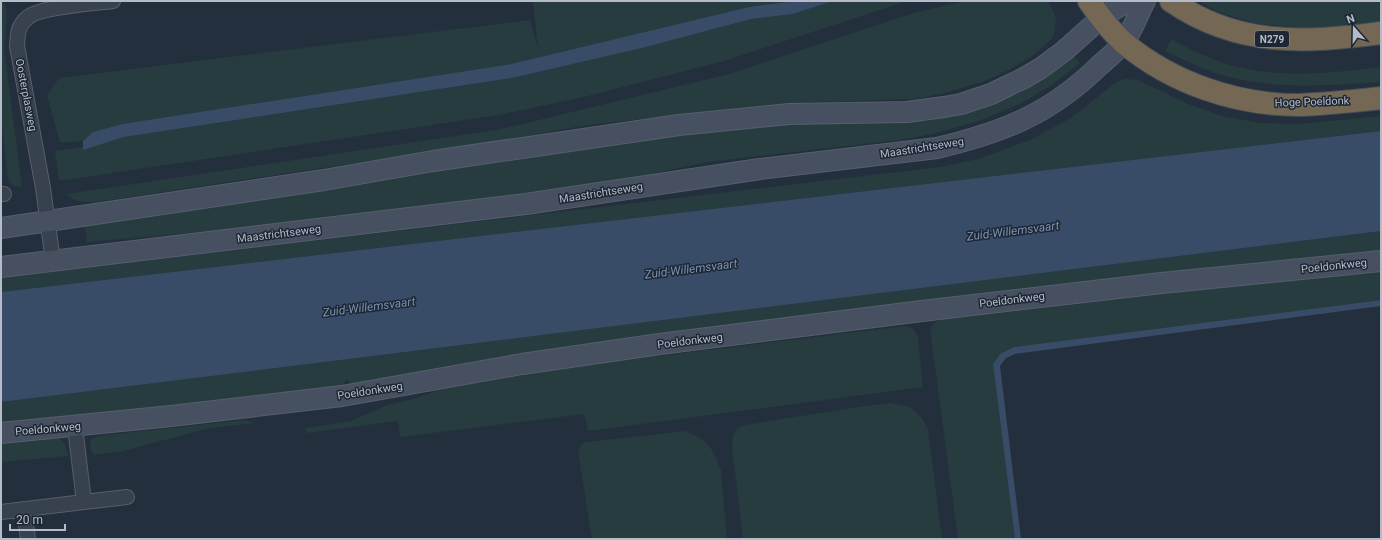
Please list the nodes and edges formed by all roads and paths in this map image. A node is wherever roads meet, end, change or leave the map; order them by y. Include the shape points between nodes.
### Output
1 (113, 1) edge
2 (1128, 1) edge
3 (1145, 1) edge
4 (1171, 1) edge
5 (1095, 9) edge
6 (1381, 33) edge
7 (1124, 42) junction
8 (1381, 98) edge
9 (48, 222) junction
10 (1, 228) edge
11 (53, 261) junction
12 (1381, 261) edge
13 (1, 267) edge
14 (74, 426) junction
15 (1, 433) edge
16 (127, 497) dead end
17 (84, 502) junction
18 (24, 509) junction
19 (1, 512) edge
20 (28, 539) edge

1 - 9 street, Oosterplasweg via 44,10 28,16 18,29 17,46
2 - 5 main road
3 - 7 main road, Maastrichtseweg
4 - 6 highway, N279 via 1219,26 1263,38 1313,40
5 - 7 highway, Hoge Poeldonk
5 - 9 main road via 1064,51 1041,68 991,94 961,104 907,112 789,114 671,126
7 - 8 highway, Hoge Poeldonk via 1180,78 1231,97 1264,103 1299,105
7 - 11 main road, Maastrichtseweg via 1084,81 1040,112 979,137 937,148 760,169 526,204
9 - 10 main road
9 - 11 street, Oosterplasweg
11 - 13 main road, Maastrichtseweg
12 - 14 main road, Poeldonkweg via 1162,283 683,342 522,364 342,396
14 - 15 main road, Poeldonkweg
14 - 17 street
16 - 17 street
17 - 18 street
18 - 19 street
18 - 20 street

